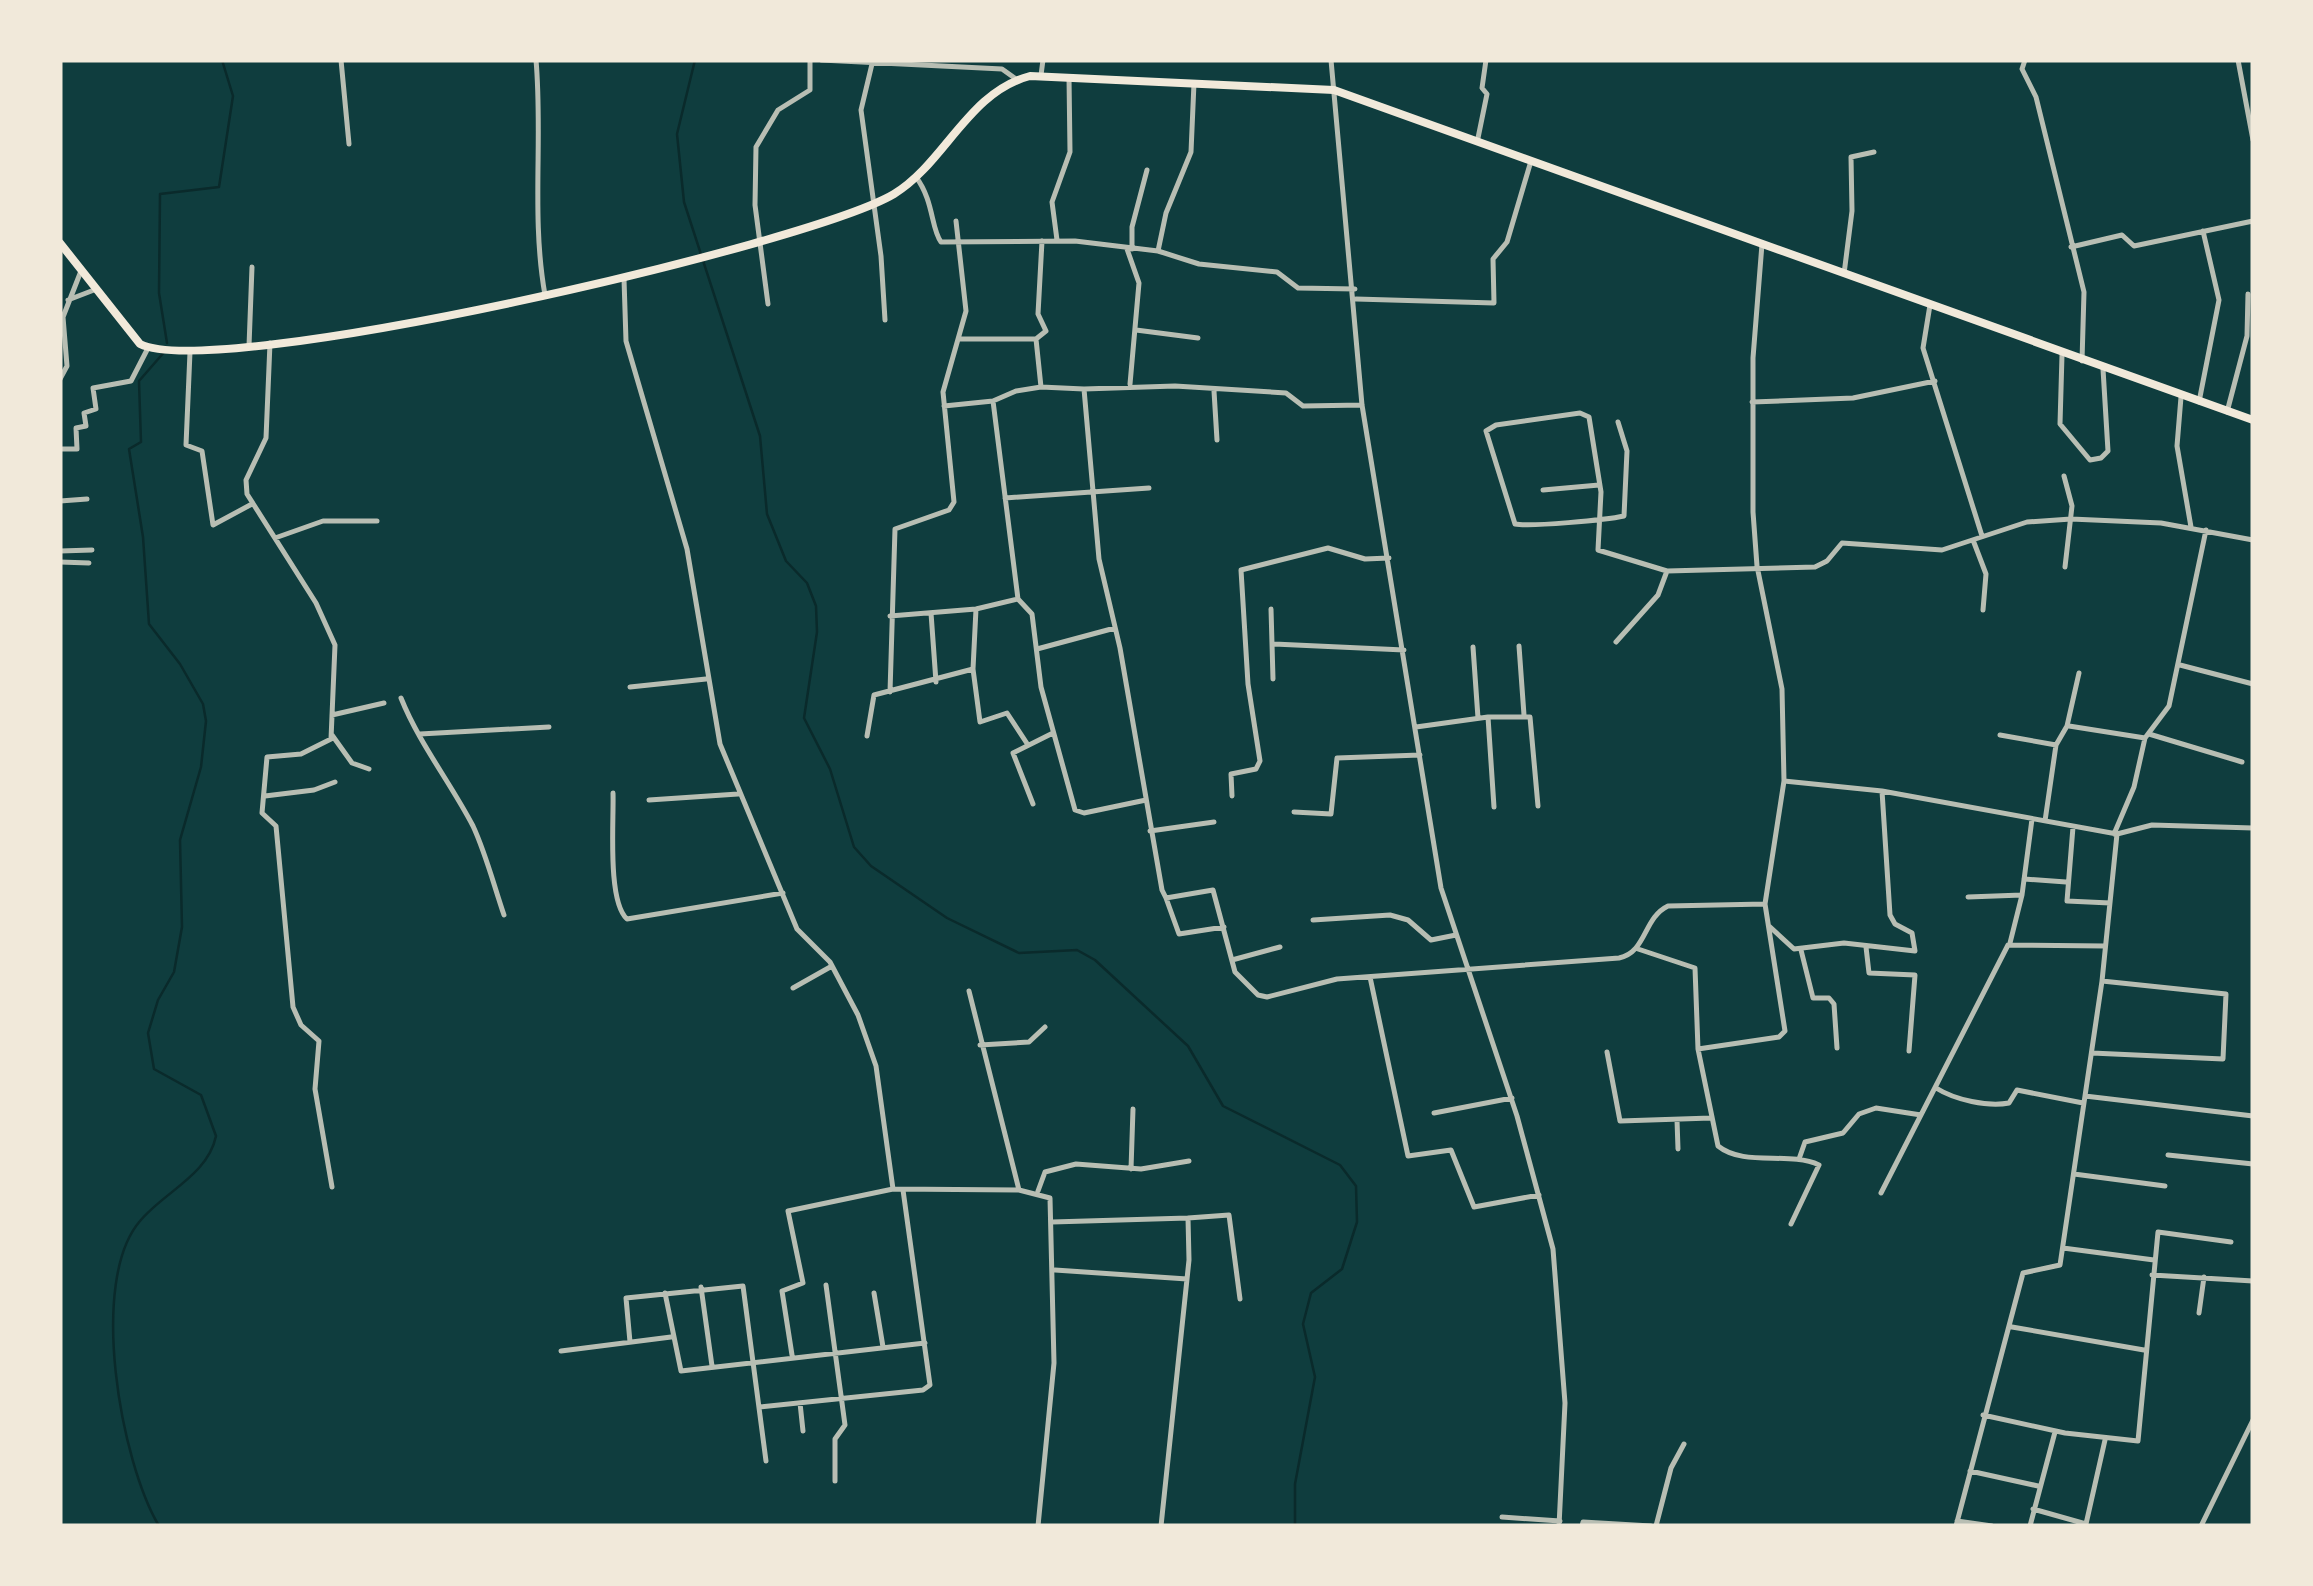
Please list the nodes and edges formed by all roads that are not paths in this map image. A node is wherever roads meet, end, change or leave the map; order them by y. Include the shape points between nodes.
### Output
1 (341, 60) edge
2 (536, 60) edge
3 (810, 60) edge
4 (821, 60) edge
5 (1043, 60) edge
6 (1331, 60) edge
7 (1486, 60) edge
8 (2025, 60) edge
9 (2238, 60) edge
10 (881, 63) edge
11 (872, 64) junction
12 (1041, 75) junction
13 (1070, 77) junction
14 (1016, 80) junction
15 (1194, 82) junction
16 (1334, 90) junction
17 (1478, 138) junction
18 (2253, 140) edge
19 (349, 144) dead end
20 (1874, 152) dead end
21 (1532, 158) junction
22 (1147, 170) dead end
23 (915, 175) junction
24 (874, 202) junction
25 (2253, 220) edge
26 (956, 221) dead end
27 (2204, 231) junction
28 (763, 239) junction
29 (1057, 240) junction
30 (1042, 241) junction
31 (958, 242) junction
32 (60, 243) edge
33 (1762, 243) junction
34 (2072, 246) junction
35 (1129, 249) junction
36 (1158, 251) junction
37 (252, 267) dead end
38 (80, 271) junction
39 (1844, 274) junction
40 (624, 279) junction
41 (1355, 289) junction
42 (94, 290) junction
43 (2248, 294) dead end
44 (545, 295) junction
45 (1356, 299) junction
46 (68, 300) junction
47 (768, 304) dead end
48 (1930, 305) junction
49 (885, 320) dead end
50 (62, 327) edge
51 (1136, 330) junction
52 (1198, 338) dead end
53 (960, 339) junction
54 (1036, 339) junction
55 (270, 343) junction
56 (248, 346) junction
57 (152, 350) junction
58 (190, 352) junction
59 (2062, 354) junction
60 (2082, 362) junction
61 (2103, 369) junction
62 (60, 379) edge
63 (1935, 381) junction
64 (1130, 384) junction
65 (1041, 387) junction
66 (1084, 389) junction
67 (1214, 391) junction
68 (2181, 396) junction
69 (994, 402) junction
70 (1752, 402) junction
71 (2198, 402) junction
72 (1362, 405) junction
73 (944, 406) junction
74 (2227, 412) junction
75 (2253, 420) edge
76 (1618, 422) dead end
77 (1216, 440) dead end
78 (60, 450) edge
79 (2064, 476) dead end
80 (1599, 485) junction
81 (1149, 488) dead end
82 (1543, 490) dead end
83 (1095, 493) junction
84 (87, 498) dead end
85 (1006, 498) junction
86 (60, 501) edge
87 (252, 504) junction
88 (1602, 518) junction
89 (2071, 519) junction
90 (377, 521) dead end
91 (2190, 527) junction
92 (2206, 530) junction
93 (1982, 536) junction
94 (275, 538) junction
95 (1972, 540) junction
96 (2253, 540) edge
97 (92, 550) dead end
98 (60, 551) edge
99 (1389, 558) junction
100 (60, 562) edge
101 (89, 562) dead end
102 (1758, 566) junction
103 (2065, 567) dead end
104 (1667, 571) junction
105 (1018, 599) junction
106 (976, 609) junction
107 (1271, 610) dead end
108 (1983, 610) dead end
109 (931, 613) junction
110 (890, 616) junction
111 (1116, 628) junction
112 (1616, 642) dead end
113 (1274, 644) junction
114 (1520, 646) dead end
115 (1473, 647) dead end
116 (1037, 649) junction
117 (1404, 650) junction
118 (2180, 665) junction
119 (973, 669) junction
120 (2079, 673) dead end
121 (706, 679) junction
122 (1273, 679) dead end
123 (936, 682) junction
124 (2253, 684) edge
125 (630, 687) dead end
126 (890, 692) junction
127 (400, 698) dead end
128 (384, 703) dead end
129 (332, 715) junction
130 (1524, 715) junction
131 (1488, 717) junction
132 (1478, 718) junction
133 (2067, 726) junction
134 (549, 727) dead end
135 (1416, 727) junction
136 (1053, 733) junction
137 (420, 734) junction
138 (332, 735) junction
139 (2000, 735) dead end
140 (867, 736) dead end
141 (2146, 736) junction
142 (1028, 744) junction
143 (2056, 745) junction
144 (1420, 755) junction
145 (2242, 762) dead end
146 (369, 769) dead end
147 (1784, 781) junction
148 (335, 782) dead end
149 (1882, 791) junction
150 (613, 793) dead end
151 (738, 794) junction
152 (264, 796) junction
153 (1232, 796) dead end
154 (649, 800) dead end
155 (1146, 800) junction
156 (1033, 804) dead end
157 (1538, 806) dead end
158 (1494, 807) dead end
159 (1294, 812) dead end
160 (2032, 819) junction
161 (2045, 821) junction
162 (1214, 822) dead end
163 (2073, 826) junction
164 (2253, 828) edge
165 (1150, 831) junction
166 (2116, 834) junction
167 (2024, 879) junction
168 (2067, 882) junction
169 (784, 892) junction
170 (2022, 895) junction
171 (1968, 897) dead end
172 (1166, 898) junction
173 (1765, 904) junction
174 (2110, 904) junction
175 (504, 914) dead end
176 (1313, 920) dead end
177 (1224, 926) junction
178 (1770, 926) junction
179 (1456, 934) junction
180 (2010, 943) junction
181 (2105, 946) junction
182 (1280, 947) dead end
183 (1866, 947) junction
184 (1638, 949) junction
185 (1800, 949) junction
186 (1232, 960) junction
187 (832, 966) junction
188 (1472, 967) junction
189 (1370, 976) junction
190 (2102, 981) junction
191 (793, 988) dead end
192 (968, 991) dead end
193 (1045, 1028) dead end
194 (980, 1045) junction
195 (1837, 1048) dead end
196 (1698, 1049) junction
197 (1909, 1051) dead end
198 (1607, 1052) dead end
199 (2092, 1053) junction
200 (1936, 1088) junction
201 (1512, 1098) junction
202 (2084, 1100) junction
203 (1133, 1109) dead end
204 (1434, 1113) dead end
205 (2251, 1113) edge
206 (1922, 1115) junction
207 (1712, 1118) junction
208 (1677, 1120) junction
209 (1678, 1149) dead end
210 (2168, 1155) dead end
211 (1799, 1159) junction
212 (1189, 1160) dead end
213 (2253, 1164) edge
214 (1132, 1170) junction
215 (2073, 1174) junction
216 (2165, 1186) dead end
217 (332, 1187) dead end
218 (893, 1189) junction
219 (903, 1190) junction
220 (1019, 1190) junction
221 (1038, 1191) junction
222 (1881, 1193) dead end
223 (1538, 1195) junction
224 (1188, 1218) junction
225 (1052, 1222) junction
226 (1791, 1224) dead end
227 (2232, 1242) dead end
228 (2062, 1248) junction
229 (2154, 1260) junction
230 (1055, 1270) junction
231 (2152, 1275) junction
232 (2204, 1277) junction
233 (1187, 1279) junction
234 (2253, 1281) edge
235 (826, 1285) dead end
236 (701, 1287) junction
237 (665, 1292) junction
238 (874, 1293) dead end
239 (1240, 1299) dead end
240 (2199, 1313) dead end
241 (2012, 1326) junction
242 (671, 1337) junction
243 (630, 1342) junction
244 (925, 1343) junction
245 (883, 1347) junction
246 (2144, 1350) junction
247 (561, 1351) dead end
248 (836, 1351) junction
249 (792, 1355) junction
250 (752, 1360) junction
251 (712, 1366) junction
252 (840, 1398) junction
253 (800, 1402) junction
254 (760, 1407) junction
255 (1983, 1414) junction
256 (2253, 1420) edge
257 (803, 1431) dead end
258 (2056, 1431) junction
259 (2105, 1440) junction
260 (1684, 1444) dead end
261 (766, 1461) dead end
262 (1970, 1471) junction
263 (836, 1481) dead end
264 (2038, 1486) junction
265 (2033, 1509) junction
266 (1502, 1517) dead end
267 (1957, 1523) edge
268 (1559, 1524) edge
269 (1038, 1526) edge
270 (1161, 1526) edge
271 (1582, 1526) edge
272 (1654, 1526) edge
273 (1992, 1526) edge
274 (2030, 1526) edge
275 (2201, 1526) edge

1 - 19 street
2 - 44 street via 541,146 535,231
3 - 28 street via 810,90 778,110 756,147 755,205
4 - 11 street
5 - 12 street
6 - 16 street
7 - 17 street
8 - 34 street via 2022,69 2036,96
9 - 18 street
10 - 11 street
10 - 14 street via 1002,69
11 - 24 street via 861,110
12 - 13 highway
12 - 14 highway
13 - 15 highway
13 - 29 street via 1070,152 1052,202
14 - 23 highway via 987,100
15 - 16 highway
15 - 36 street via 1191,152
16 - 17 highway
16 - 41 street
17 - 21 highway
20 - 39 street via 1851,157
21 - 33 highway
21 - 45 street via 1507,242 1493,259 1494,303
22 - 35 street
23 - 24 highway
23 - 31 street via 931,201 938,241
24 - 28 highway
24 - 49 street
25 - 27 street
26 - 31 street
27 - 34 street via 2134,246 2122,235
27 - 71 street via 2219,311
28 - 40 highway
28 - 47 street
29 - 30 street
29 - 35 street
30 - 31 street
30 - 54 street via 1038,314 1046,332
31 - 53 street via 966,311
32 - 38 highway
33 - 39 highway
33 - 70 street
34 - 60 street via 2085,306
35 - 36 street
35 - 51 street via 1139,283
36 - 41 street via 1199,264 1277,272 1298,288
37 - 56 street
38 - 42 highway
38 - 46 street
39 - 48 highway
40 - 44 highway
40 - 121 street via 626,342 685,540
41 - 45 street
42 - 46 street
42 - 57 highway
43 - 74 street via 2244,351
44 - 55 highway
45 - 72 street
46 - 50 street
48 - 59 highway
48 - 63 street via 1923,339
50 - 62 street via 67,366
51 - 52 street
51 - 64 street
53 - 54 street
53 - 73 street
54 - 65 street
55 - 56 highway
55 - 87 street via 266,438 246,480
56 - 58 highway
57 - 58 highway
57 - 78 street via 130,381 93,388 96,409 84,413 86,426 76,428 76,449
58 - 87 street via 186,444 202,450 213,525
59 - 60 highway
59 - 61 street via 2058,418 2090,460 2108,451
60 - 61 highway
61 - 68 highway
63 - 70 street via 1853,398
63 - 93 street
64 - 66 street
64 - 67 street
65 - 66 street
65 - 69 street
66 - 83 street
67 - 72 street via 1286,393 1303,406
67 - 77 street
68 - 71 highway
68 - 91 street via 2177,446
69 - 73 street
69 - 85 street
70 - 102 street
71 - 74 highway
72 - 99 street
73 - 110 street via 954,504 894,529
74 - 75 highway
76 - 88 street via 1627,451 1626,513
79 - 89 street
80 - 82 street
80 - 88 street
80 - 88 street via 1586,413 1496,425 1486,432 1514,524
81 - 83 street
83 - 85 street
83 - 111 street via 1099,559
84 - 86 street
85 - 105 street
87 - 94 street
88 - 104 street via 1600,553
89 - 91 street
89 - 93 street via 2027,522
89 - 103 street
90 - 94 street via 306,524
91 - 92 street
92 - 96 street
92 - 118 street
93 - 95 street
94 - 129 street via 335,644
95 - 102 street via 1932,551 1842,543 1815,566
95 - 108 street via 1986,574
97 - 98 street
99 - 117 street
99 - 153 street via 1365,560 1328,548 1241,570 1260,762 1231,774
100 - 101 street
102 - 104 street
102 - 147 street via 1780,672
104 - 112 street via 1658,595
105 - 106 street
105 - 116 street via 1032,614
106 - 109 street
106 - 119 street
107 - 113 street
109 - 110 street
109 - 123 street
110 - 126 street
111 - 116 street
111 - 155 street
113 - 117 street
113 - 122 street
114 - 130 street
115 - 132 street
116 - 136 street
117 - 135 street
118 - 124 street
118 - 141 street via 2169,706
119 - 123 street
119 - 142 street via 980,722 1006,713
120 - 133 street
121 - 125 street
121 - 151 street
123 - 126 street
126 - 140 street via 872,696
127 - 137 street
128 - 129 street
129 - 138 street
130 - 131 street
130 - 157 street via 1532,722
131 - 132 street
131 - 158 street
132 - 135 street
133 - 141 street
133 - 143 street
134 - 137 street
135 - 144 street
136 - 142 street
136 - 155 street via 1078,812
137 - 175 street via 477,836
138 - 146 street via 352,763
138 - 152 street via 301,754 267,757
139 - 143 street
141 - 145 street
141 - 166 street
142 - 156 street via 1013,756
143 - 161 street
144 - 159 street via 1337,758 1331,814
144 - 179 street
147 - 149 street
147 - 173 street
148 - 152 street
149 - 160 street
149 - 183 street via 1890,915 1912,934 1916,948 1911,953
150 - 169 street via 618,903 627,918
151 - 154 street
151 - 169 street
152 - 217 street via 262,815 276,824 292,1006 318,1040 315,1089
155 - 165 street
160 - 161 street
160 - 167 street
161 - 163 street
162 - 165 street
163 - 166 street
163 - 168 street
164 - 166 street via 2152,825
165 - 172 street
166 - 174 street
167 - 168 street
167 - 170 street
168 - 174 street via 2070,902
169 - 187 street via 797,928
170 - 171 street
170 - 180 street
172 - 177 street via 1179,934
172 - 177 street via 1213,890
173 - 178 street
173 - 184 street via 1668,906 1656,914
174 - 181 street
176 - 179 street via 1390,915 1408,920 1431,940
177 - 186 street
178 - 185 street
178 - 196 street via 1784,1034
179 - 188 street
180 - 181 street
180 - 200 street
181 - 190 street
182 - 186 street
183 - 185 street
183 - 197 street via 1868,973 1915,976
184 - 188 street via 1618,958
184 - 196 street via 1695,968
185 - 195 street via 1812,998 1834,1004
186 - 189 street via 1236,974 1264,998
187 - 191 street
187 - 218 street via 874,1056
188 - 189 street
188 - 201 street
189 - 223 street via 1408,1156 1451,1150 1474,1207
190 - 199 street
190 - 199 street via 2226,994 2224,1059
192 - 194 street
193 - 194 street via 1028,1042
194 - 220 street
196 - 207 street
198 - 208 street via 1618,1120
199 - 202 street
200 - 202 street via 2005,1105 2017,1090
200 - 206 street
201 - 204 street
201 - 223 street
202 - 205 street
202 - 215 street
203 - 214 street
206 - 211 street via 1883,1106 1864,1112 1844,1133 1805,1142
206 - 222 street
207 - 208 street
207 - 211 street via 1726,1153
208 - 209 street
210 - 213 street
211 - 226 street via 1816,1162 1820,1170
212 - 214 street
214 - 221 street via 1093,1164 1053,1168
215 - 216 street
215 - 228 street
218 - 219 street
218 - 249 street via 788,1211 803,1282 782,1291
219 - 220 street
219 - 244 street
220 - 221 street
221 - 225 street via 1050,1198
223 - 268 street via 1554,1260 1565,1404
224 - 225 street
224 - 233 street
224 - 239 street via 1229,1215
225 - 230 street
227 - 229 street via 2158,1232
228 - 229 street
228 - 241 street via 2057,1268 2023,1274
229 - 231 street
230 - 233 street
230 - 269 street via 1054,1363
231 - 232 street
231 - 246 street
232 - 234 street
232 - 240 street
233 - 270 street
235 - 248 street
236 - 237 street
236 - 250 street via 743,1286
236 - 251 street
237 - 242 street
237 - 243 street via 624,1299
238 - 245 street
241 - 246 street
241 - 255 street
242 - 243 street
242 - 251 street via 678,1370
243 - 247 street
244 - 245 street
244 - 252 street via 931,1382 926,1389
245 - 248 street
246 - 259 street via 2140,1439
248 - 249 street
248 - 252 street
249 - 250 street
250 - 251 street
250 - 254 street
252 - 253 street
252 - 263 street via 845,1428 835,1439
253 - 254 street
253 - 257 street
254 - 261 street
255 - 258 street
255 - 262 street
256 - 275 street
258 - 259 street
258 - 264 street
259 - 265 street via 2086,1524
260 - 272 street
262 - 264 street
262 - 267 street
264 - 265 street
265 - 274 street
266 - 268 street
267 - 273 street
271 - 272 street

